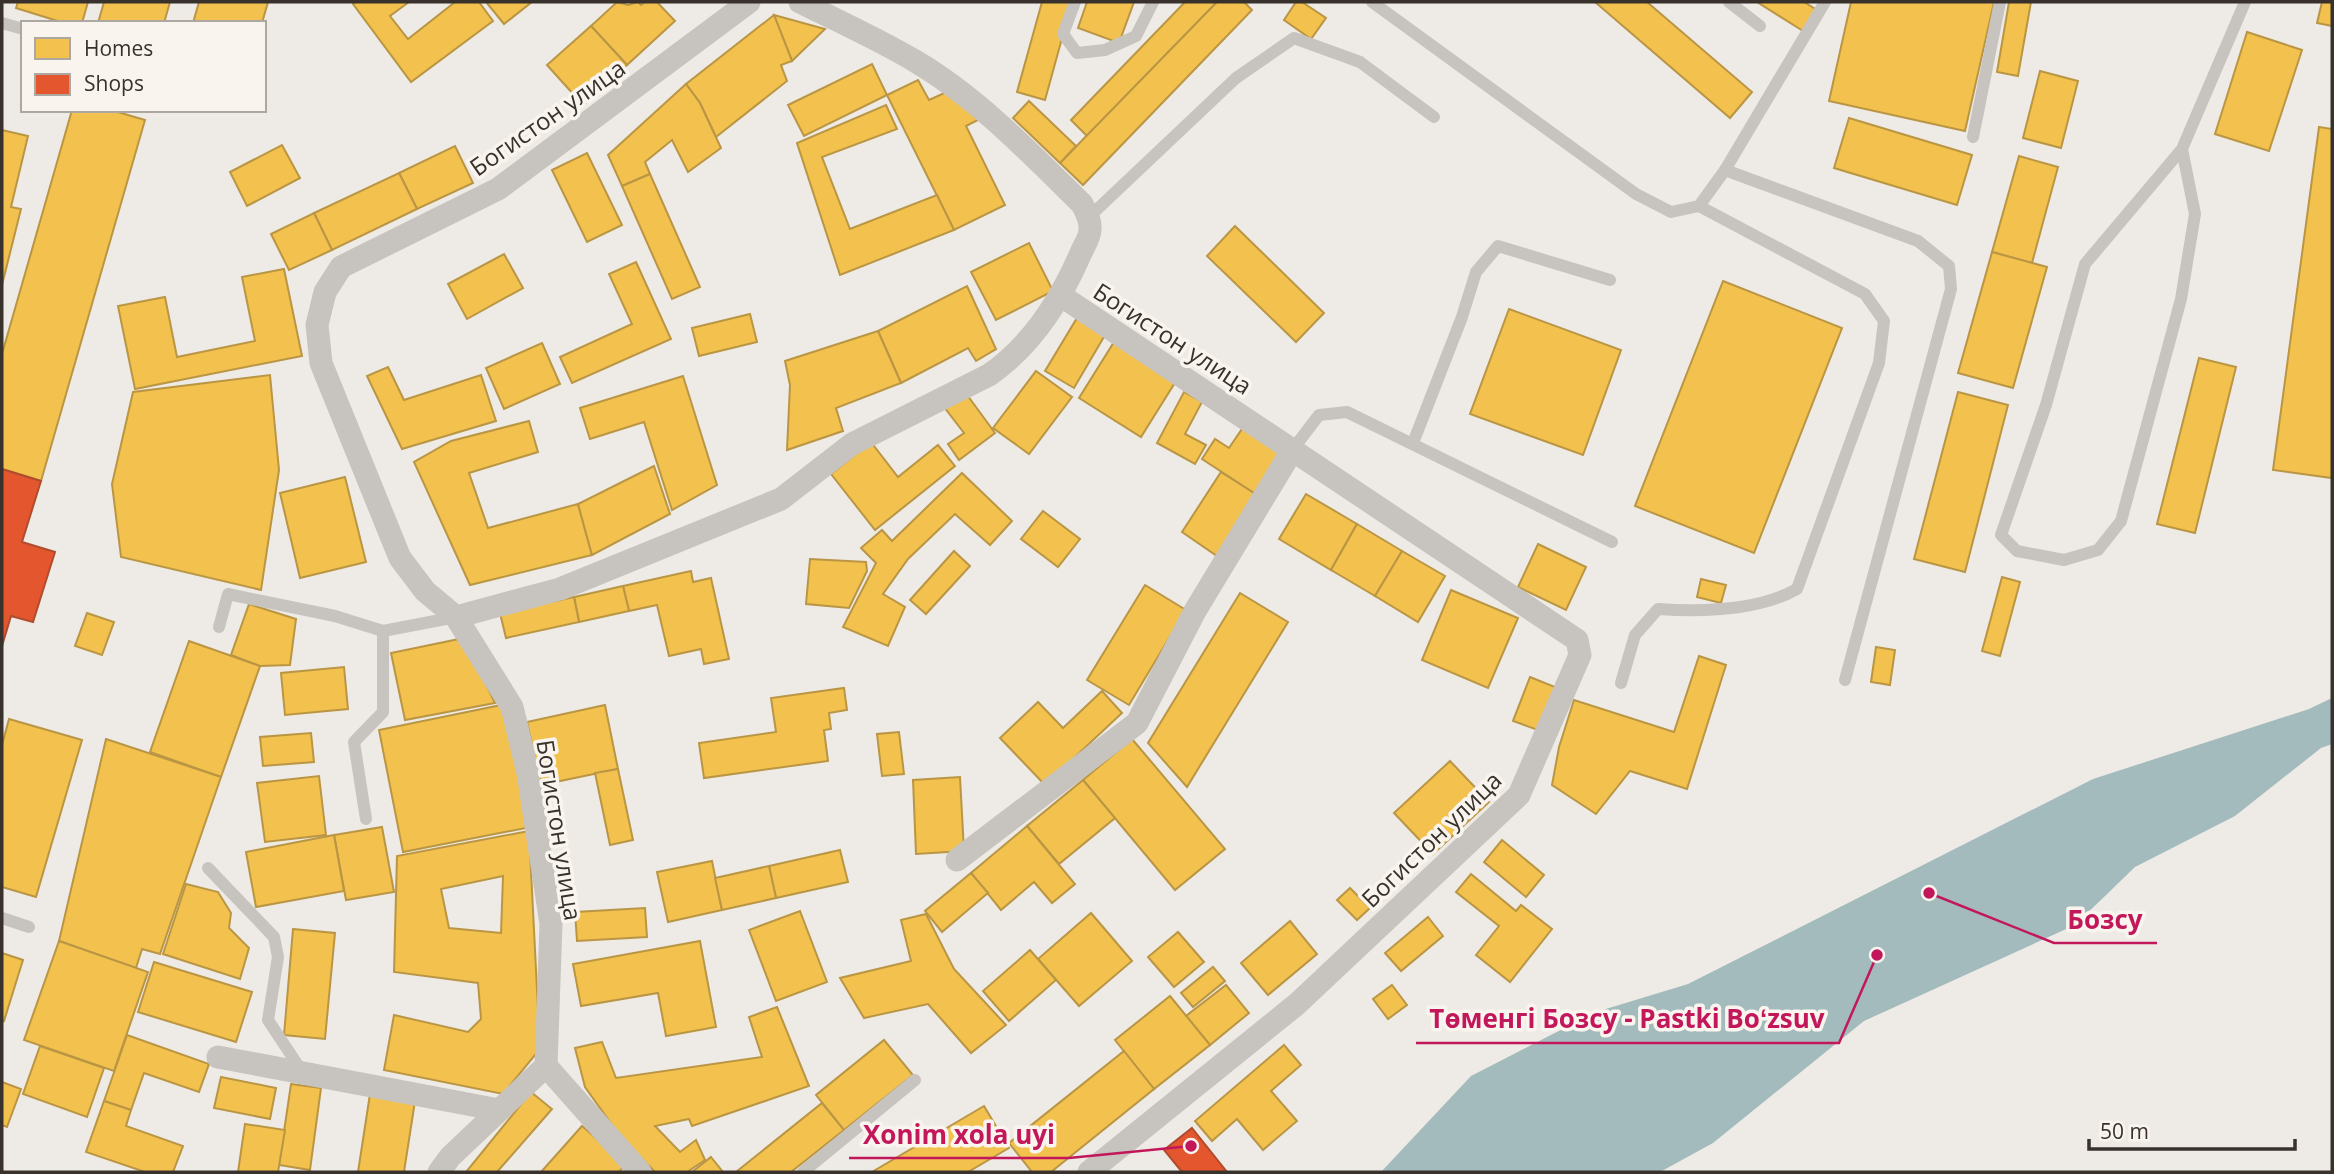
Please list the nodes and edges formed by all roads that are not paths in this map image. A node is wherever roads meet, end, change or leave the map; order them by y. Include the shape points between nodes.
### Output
1 (749, 2) edge
2 (800, 2) edge
3 (1075, 2) edge
4 (1153, 2) edge
5 (1373, 2) edge
6 (1729, 2) edge
7 (1825, 2) edge
8 (2000, 2) edge
9 (2245, 2) edge
10 (2, 23) edge
11 (1760, 26) dead end
12 (21, 28) edge
13 (1434, 117) dead end
14 (1973, 137) dead end
15 (2182, 149) junction
16 (1725, 170) junction
17 (1699, 206) junction
18 (1088, 217) junction
19 (1610, 279) dead end
20 (1060, 295) junction
21 (1413, 443) junction
22 (1293, 449) junction
23 (1612, 542) dead end
24 (456, 617) junction
25 (219, 627) dead end
26 (383, 631) junction
27 (1845, 680) dead end
28 (1621, 683) dead end
29 (366, 819) dead end
30 (957, 860) dead end
31 (208, 868) dead end
32 (2, 918) edge
33 (29, 927) dead end
34 (218, 1057) dead end
35 (546, 1066) junction
36 (303, 1073) junction
37 (915, 1080) dead end
38 (499, 1110) junction
39 (439, 1172) edge
40 (640, 1172) edge
41 (803, 1172) edge
42 (1090, 1172) edge

1 - 24 street, Богистон улица via 498,189 341,267 325,292 317,325 321,363 400,558 425,590
2 - 18 street via 915,61 961,93 1019,142 1082,204
3 - 4 lane via 1063,34 1077,53 1105,50 1136,36
5 - 17 lane via 1636,194 1671,212
6 - 11 lane
7 - 16 lane
8 - 14 lane
9 - 15 lane
10 - 12 lane
13 - 18 lane via 1360,62 1294,38 1237,78
15 - 15 lane via 2085,264 2046,405 2001,535 2017,551 2064,561 2098,550 2121,521 2185,275 2195,214
16 - 17 lane
16 - 27 lane via 1918,241 1949,266 1951,289
17 - 28 lane via 1865,294 1884,321 1879,363 1797,589 1779,599 1719,608 1658,609 1635,635
18 - 20 street, Богистон улица via 1090,231
19 - 21 lane via 1498,246 1476,272
20 - 22 street, Богистон улица
20 - 24 street, Богистон улица via 1009,361 852,444 781,499 560,589
21 - 22 lane via 1347,412 1319,415
21 - 23 lane
22 - 30 street via 1195,611 1137,723
22 - 42 street, Богистон улица via 1577,640 1580,655 1519,795 1297,1004
24 - 26 lane
24 - 35 street, Богистон улица via 512,706 528,773 551,924
25 - 26 lane via 228,594
26 - 29 lane via 383,712 354,742
31 - 36 lane via 274,937 278,957 268,1020
32 - 33 lane
34 - 36 street
35 - 38 street
35 - 40 street
36 - 38 street
37 - 41 lane
38 - 39 street

